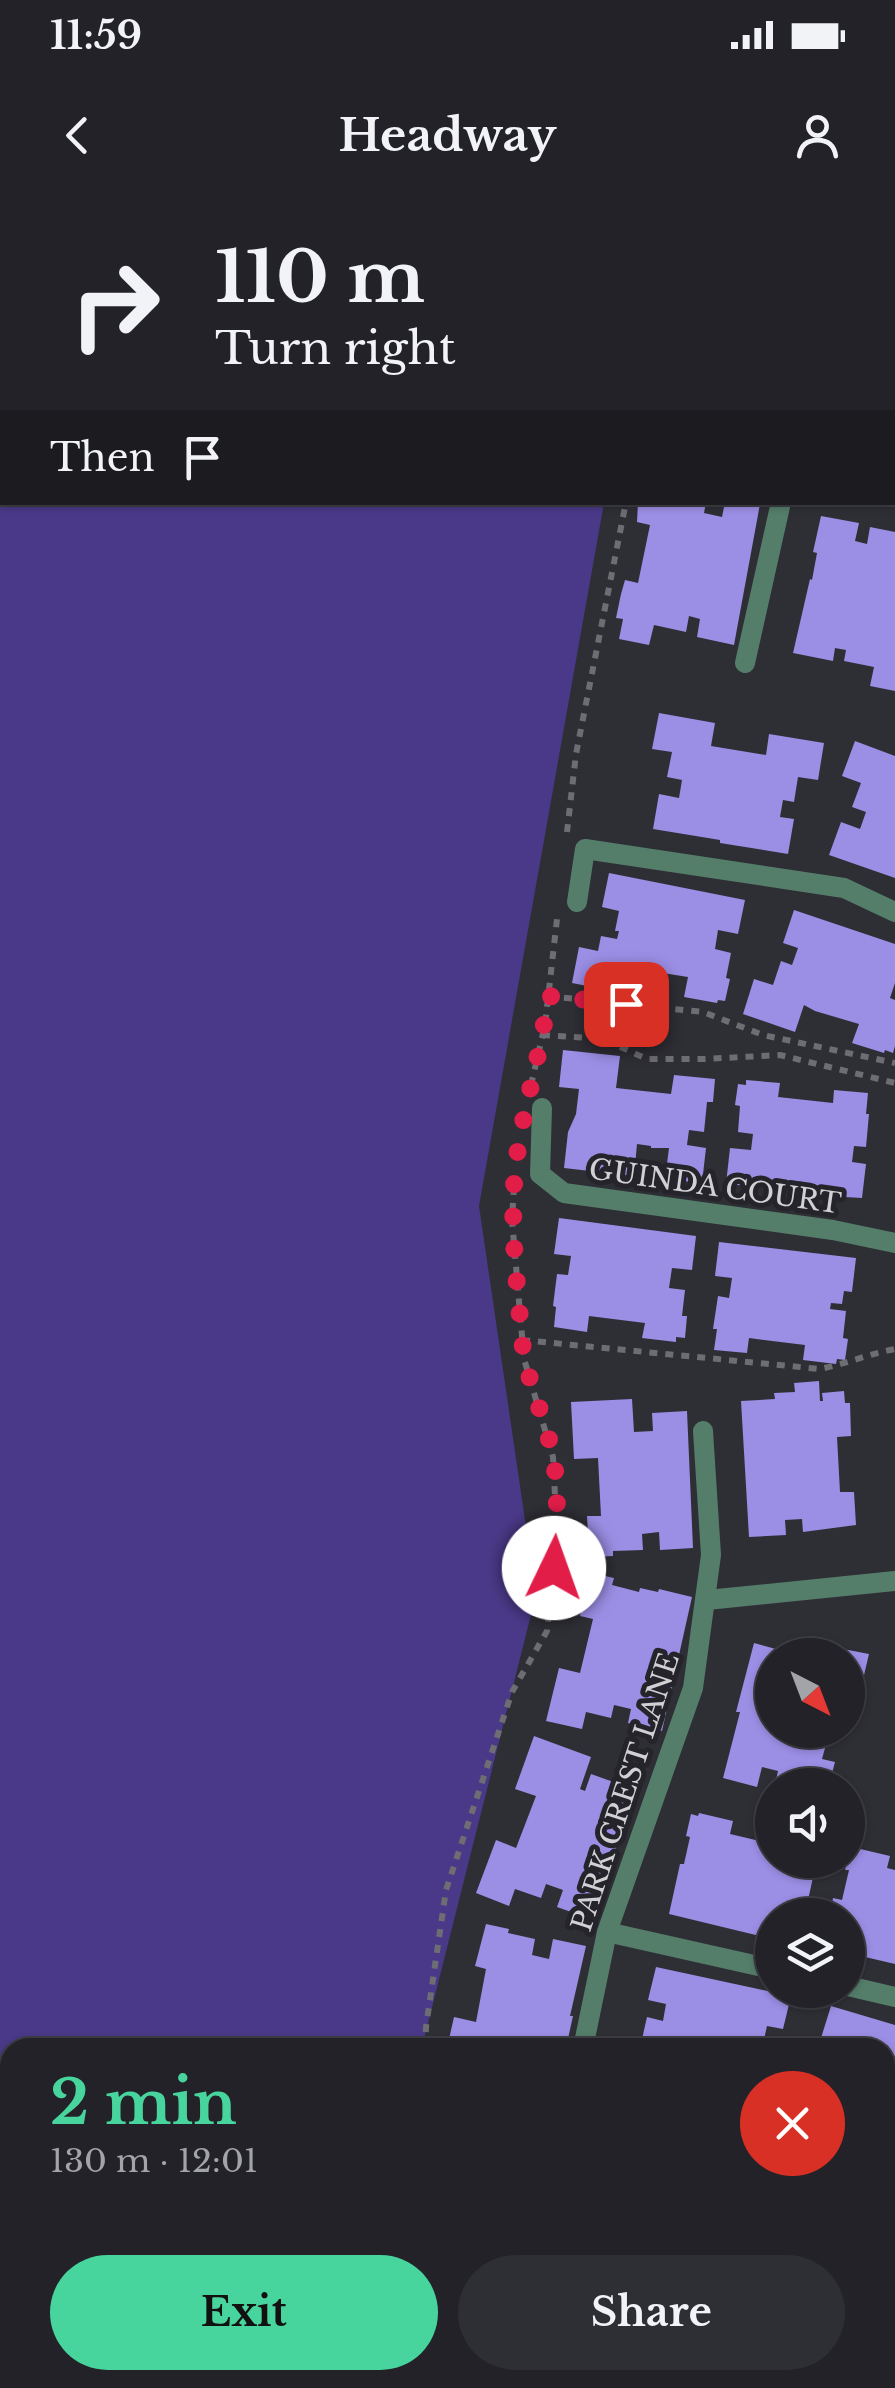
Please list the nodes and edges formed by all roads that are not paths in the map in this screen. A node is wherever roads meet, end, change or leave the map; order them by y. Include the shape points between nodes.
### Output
1 (779, 505) edge
2 (744, 662) dead end
3 (568, 902) road end
4 (895, 912) edge
5 (542, 1108) dead end
6 (895, 1243) edge
7 (703, 1431) dead end
8 (895, 1581) edge
9 (707, 1600) junction
10 (607, 1932) junction
11 (755, 1965) edge
12 (865, 1990) edge
13 (895, 1997) edge
14 (585, 2038) edge

1 - 2 street
3 - 4 street via 585,849 844,888
5 - 6 street, GUINDA COURT via 540,1174 564,1193
7 - 9 street, PARK CREST LANE via 712,1555
8 - 9 street
9 - 10 street, PARK CREST LANE via 693,1688
10 - 11 street
10 - 14 street, PARK CREST LANE
12 - 13 street

